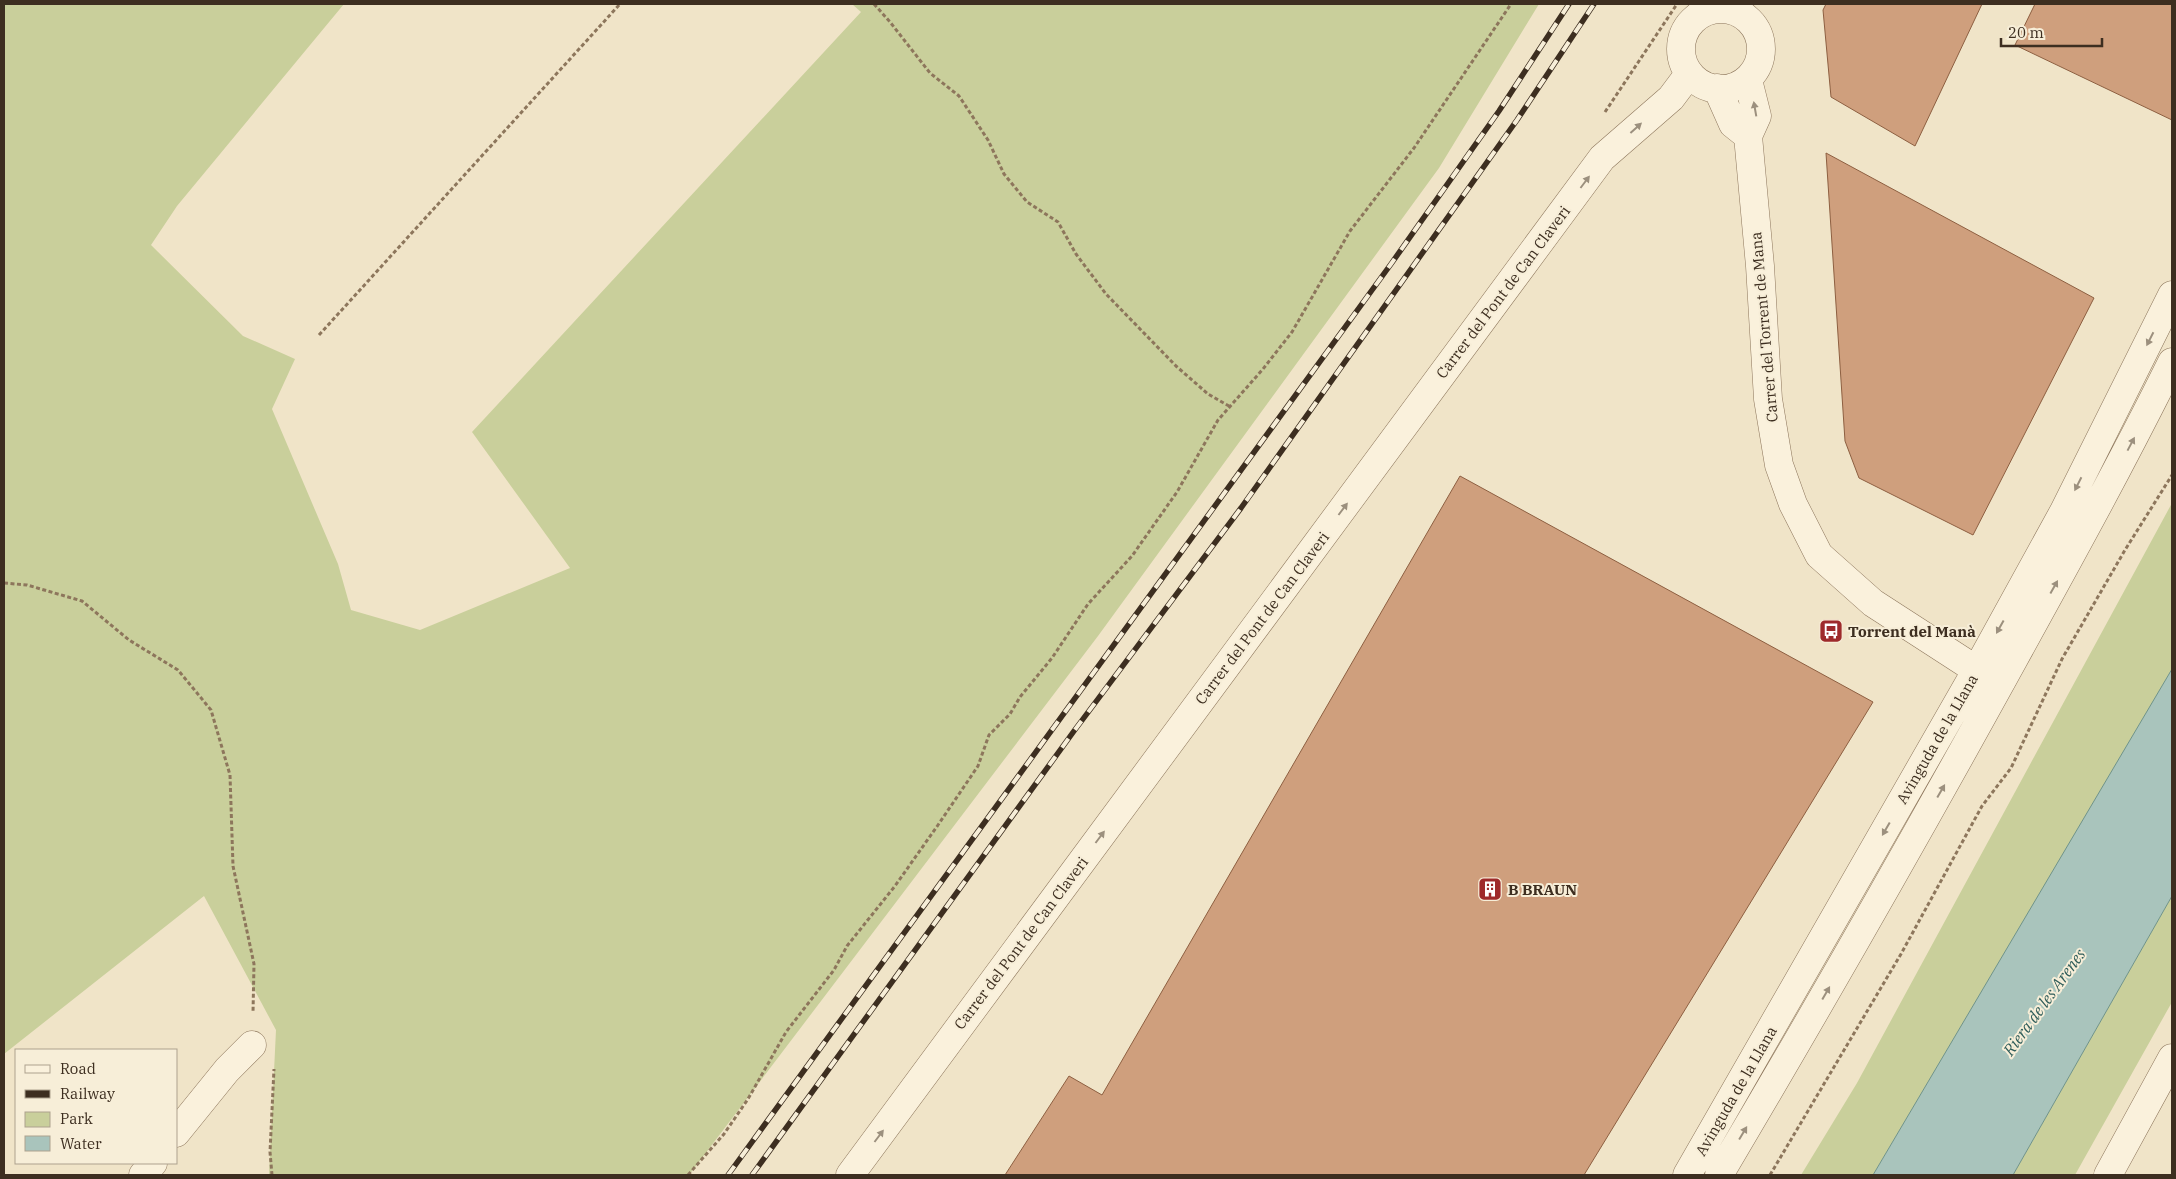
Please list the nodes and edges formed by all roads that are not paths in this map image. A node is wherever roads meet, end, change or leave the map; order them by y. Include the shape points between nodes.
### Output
1 (1739, 8) edge
2 (1689, 74) junction
3 (1748, 80) junction
4 (1717, 88) junction
5 (1748, 136) junction
6 (2172, 295) edge
7 (2172, 362) edge
8 (1976, 671) junction
9 (2000, 685) junction
10 (252, 1045) road end
11 (2172, 1058) edge
12 (178, 1131) edge
13 (152, 1164) edge
14 (143, 1175) edge
15 (850, 1175) edge
16 (1687, 1175) edge
17 (1719, 1175) edge
18 (2108, 1175) edge

1 - 2 street via 1715,10 1699,16 1688,27 1682,42 1682,59
1 - 3 street via 1761,40 1760,62
2 - 4 street via 1707,87
15 -> 2 street, Carrer del Pont de Can Claveri via 1602,158 1671,98
3 - 4 street via 1729,89
5 -> 3 street, Carrer del Torrent de Mana via 1757,116
4 - 5 street via 1733,124
5 - 8 street, Carrer del Torrent de Mana via 1768,399 1778,465 1793,504 1819,554 1832,567 1873,603
6 -> 8 street, Avinguda de la Llana via 2064,511
9 -> 7 street, Avinguda de la Llana
8 - 9 street, Carrer del Torrent de Mana
8 -> 16 street, Avinguda de la Llana
17 -> 9 street, Avinguda de la Llana
10 - 12 street via 227,1070
11 - 18 street
13 - 14 street

